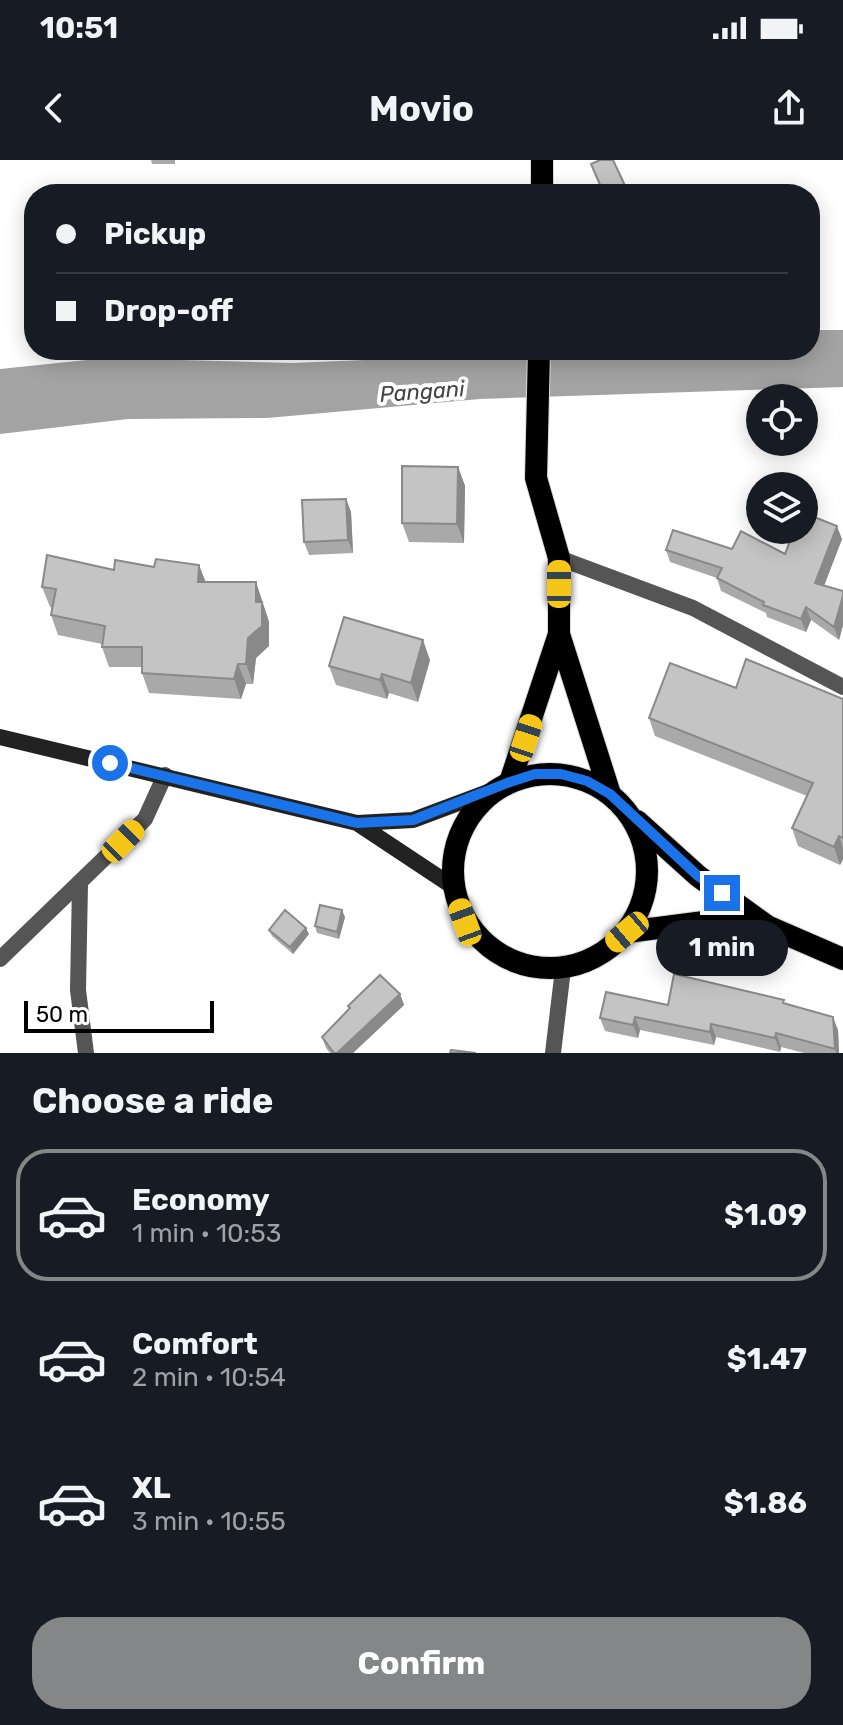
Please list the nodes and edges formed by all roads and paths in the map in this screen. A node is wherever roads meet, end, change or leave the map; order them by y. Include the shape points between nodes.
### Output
1 (542, 160) edge
2 (542, 184) edge
3 (539, 360) edge
4 (559, 558) junction
5 (559, 634) junction
6 (843, 687) edge
7 (0, 737) edge
8 (165, 775) junction
9 (503, 785) junction
10 (610, 794) junction
11 (631, 816) junction
12 (357, 823) junction
13 (80, 884) junction
14 (452, 886) junction
15 (767, 926) junction
16 (627, 932) junction
17 (0, 959) edge
18 (843, 959) edge
19 (563, 969) junction
20 (84, 1051) edge
21 (553, 1053) edge

1 - 2 highway
3 - 4 highway via 536,478
4 - 5 highway
4 - 6 street via 693,608
5 - 9 highway
5 - 10 highway
7 - 8 main road
8 - 12 main road
8 - 13 street via 145,819
9 - 10 highway via 535,774 561,774
9 - 12 main road via 413,820
9 - 14 highway via 469,815 454,849
10 - 11 highway
11 - 15 highway via 698,876
11 - 16 highway via 644,844 648,875 642,905
12 - 14 main road
13 - 17 street
13 - 20 street via 78,990
14 - 19 highway via 465,922 491,950 525,966
15 - 16 highway via 704,922
15 - 18 highway
16 - 19 highway via 598,957
19 - 21 street

